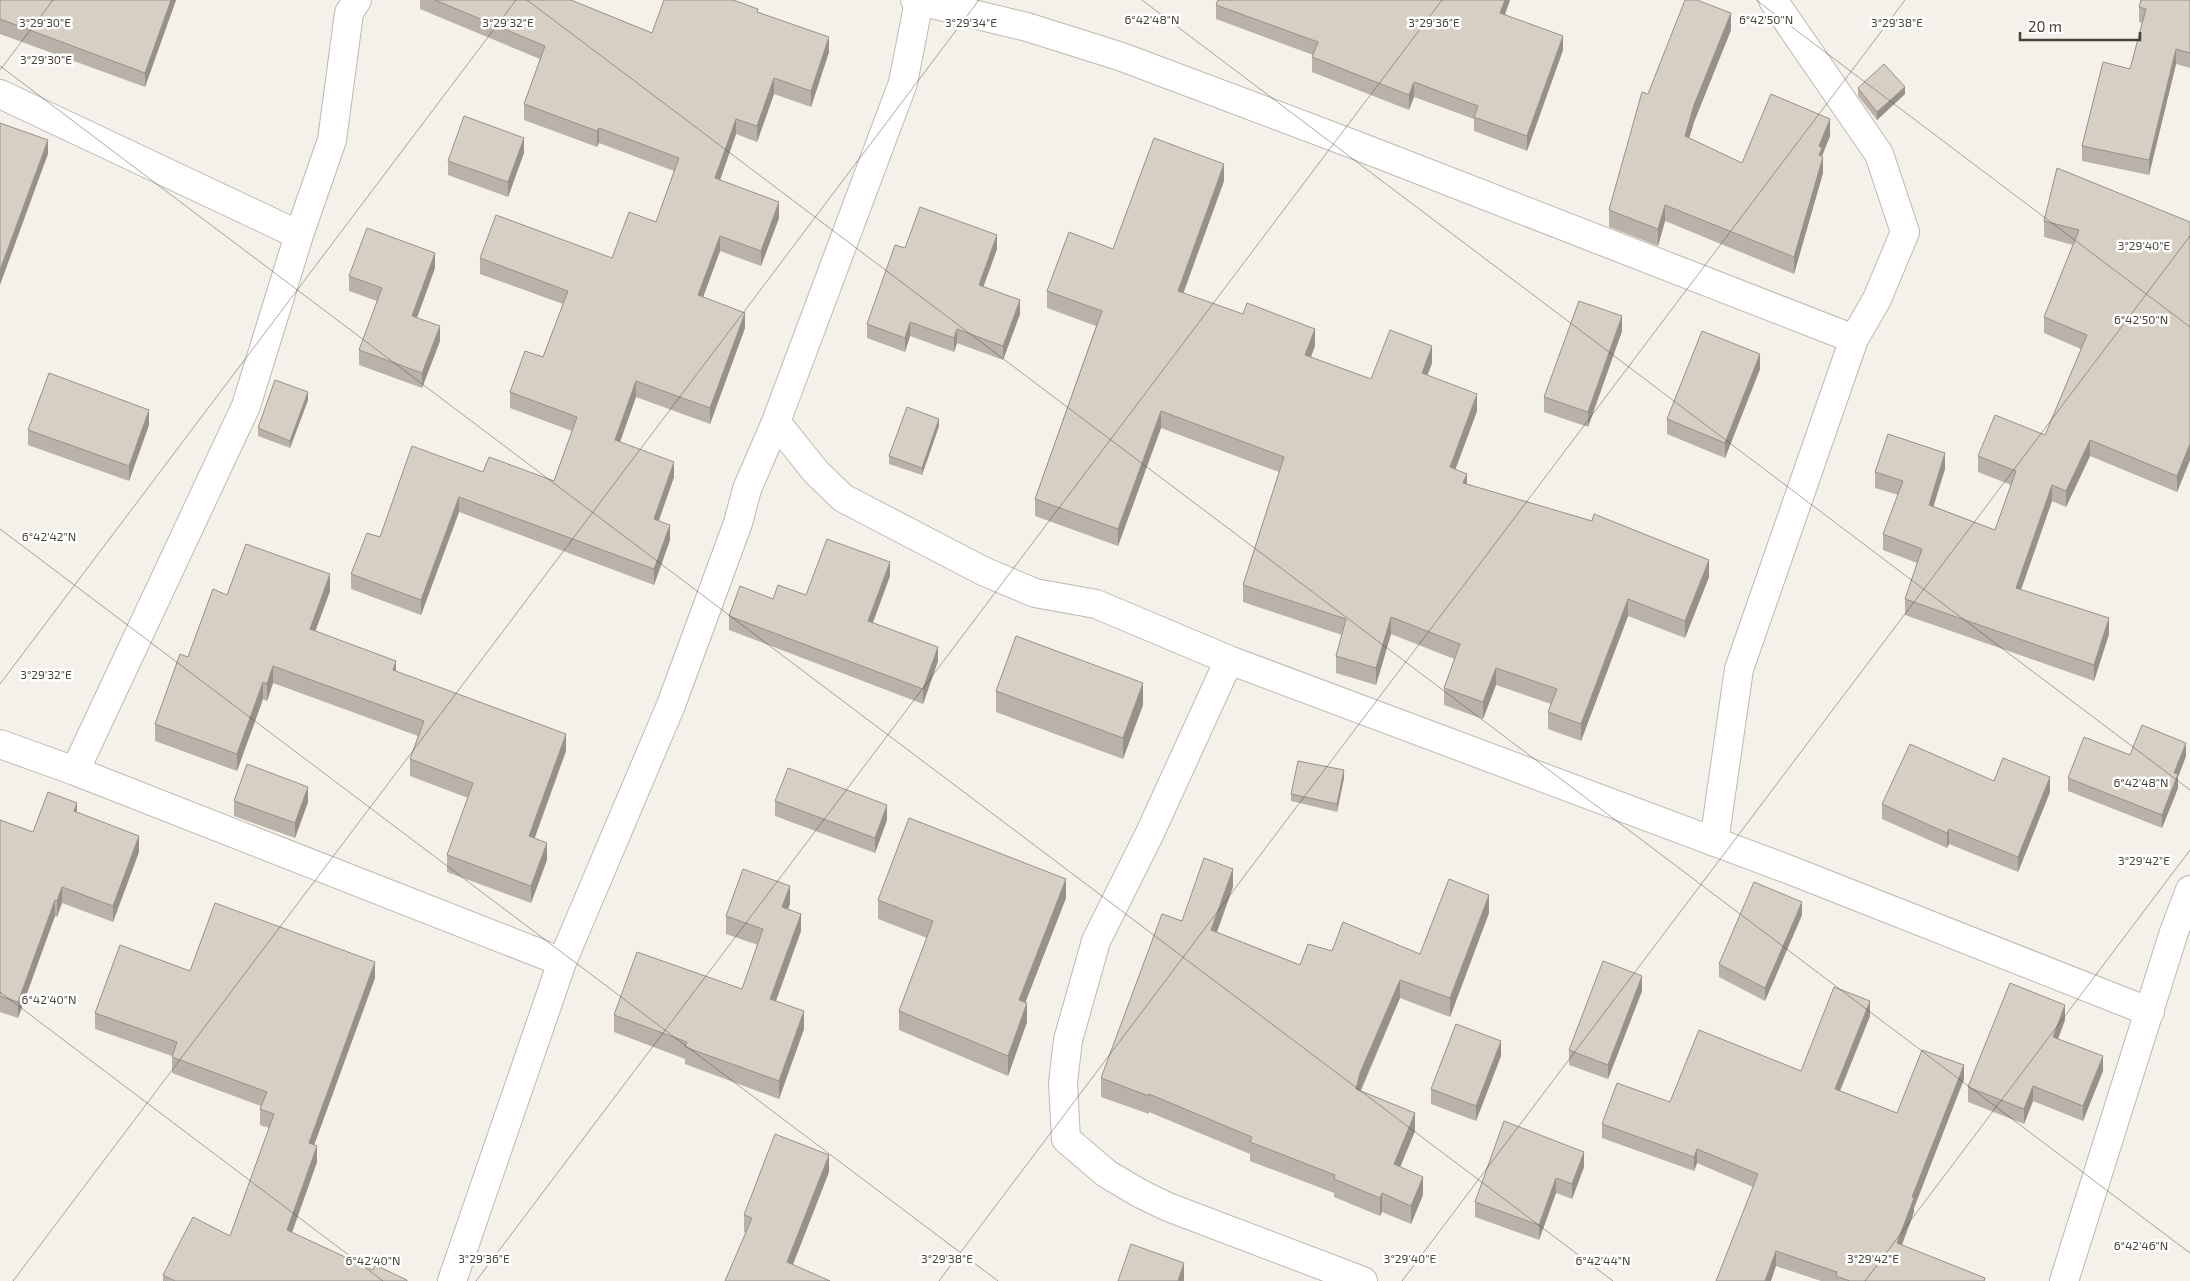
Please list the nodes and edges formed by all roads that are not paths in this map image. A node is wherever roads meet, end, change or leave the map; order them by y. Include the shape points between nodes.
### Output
1 (356, 0) edge
2 (1773, 0) edge
3 (917, 1) edge
4 (0, 94) edge
5 (299, 234) junction
6 (1854, 339) junction
7 (776, 422) junction
8 (1229, 660) junction
9 (0, 744) edge
10 (75, 771) junction
11 (1714, 842) junction
12 (2190, 890) edge
13 (562, 962) junction
14 (2150, 1012) junction
15 (452, 1281) edge
16 (1363, 1281) edge
17 (2064, 1281) edge

1 - 5 street via 350,14 332,140
2 - 6 street via 1879,154 1905,232 1877,299
3 - 6 street via 1027,27 1122,57
3 - 7 street via 903,84
4 - 5 street
5 - 10 street via 246,406
6 - 11 street via 1739,669
7 - 8 street via 816,472 843,498 982,571 1034,593 1096,604
7 - 13 street via 747,489 738,523 672,706
8 - 11 street
8 - 16 street via 1149,835 1096,941 1068,1040 1062,1084 1066,1139 1107,1174 1159,1203
9 - 10 street
10 - 13 street
11 - 14 street via 1903,913
12 - 14 street
13 - 15 street
14 - 17 street

